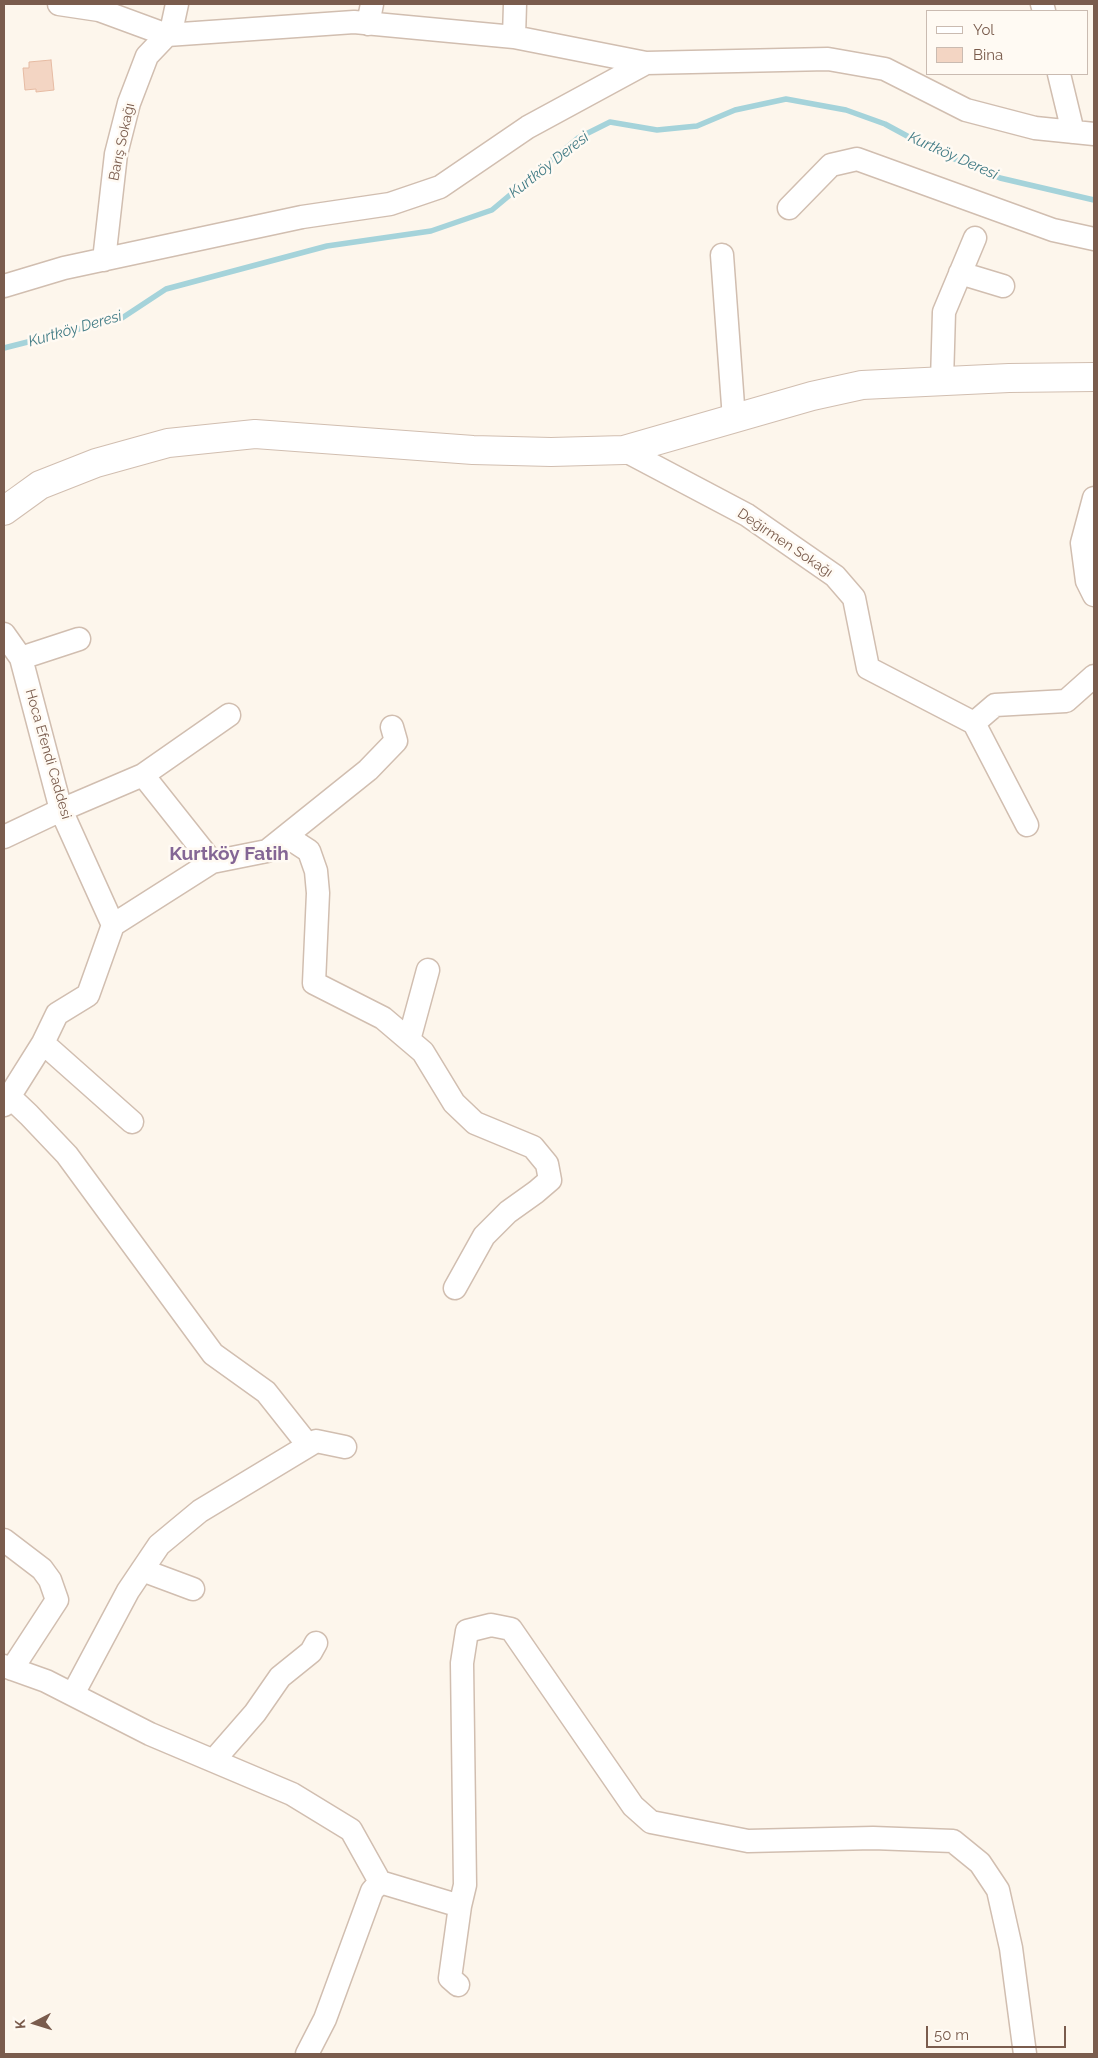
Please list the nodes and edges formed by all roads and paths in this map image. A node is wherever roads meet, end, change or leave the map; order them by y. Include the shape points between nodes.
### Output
1 (59, 4) edge
2 (177, 4) edge
3 (515, 4) edge
4 (370, 14) edge
5 (167, 36) junction
6 (514, 37) junction
7 (646, 63) junction
8 (1059, 75) edge
9 (1084, 133) edge
10 (789, 208) dead end
11 (975, 238) dead end
12 (1094, 239) edge
13 (722, 255) dead end
14 (104, 260) junction
15 (960, 273) junction
16 (4, 286) edge
17 (1004, 286) dead end
18 (1094, 377) edge
19 (942, 381) junction
20 (734, 419) junction
21 (624, 450) junction
22 (1094, 498) edge
23 (4, 511) edge
24 (1094, 595) edge
25 (4, 634) edge
26 (79, 639) dead end
27 (21, 658) junction
28 (1094, 676) edge
29 (229, 715) dead end
30 (974, 723) junction
31 (392, 727) dead end
32 (144, 775) junction
33 (61, 810) junction
34 (1027, 825) dead end
35 (286, 836) junction
36 (4, 837) edge
37 (212, 862) junction
38 (113, 925) junction
39 (428, 970) dead end
40 (409, 1040) junction
41 (43, 1043) junction
42 (6, 1101) edge
43 (132, 1122) dead end
44 (455, 1288) dead end
45 (308, 1445) junction
46 (345, 1447) dead end
47 (4, 1540) edge
48 (142, 1570) junction
49 (193, 1589) dead end
50 (316, 1643) dead end
51 (8, 1668) edge
52 (72, 1694) junction
53 (214, 1760) junction
54 (380, 1882) junction
55 (460, 1906) junction
56 (458, 1985) dead end
57 (306, 2054) edge
58 (1025, 2054) edge

1 - 5 street via 99,10
2 - 5 street
3 - 6 street
4 - 5 street via 354,22
4 - 6 street
5 - 14 street, Barış Sokağı via 147,56 129,103 116,154
6 - 7 street
7 - 9 street via 828,59 885,69 966,110 1035,128
7 - 14 street via 528,127 440,187 390,204 302,217
8 - 9 street
10 - 12 street via 831,165 857,160 1053,230
11 - 15 street
13 - 20 street
14 - 16 street
15 - 17 street
15 - 19 street via 944,312
18 - 19 street
19 - 20 street via 862,385
20 - 21 street
21 - 23 street via 473,450 255,434 168,443 96,463 40,485
21 - 30 street, Değirmen Sokağı via 747,515 835,576 854,598 868,668
22 - 24 street via 1082,543 1087,581
25 - 27 street, Hoca Efendi Caddesi
26 - 27 street
27 - 33 street, Hoca Efendi Caddesi
28 - 30 street via 1066,701 995,705
29 - 32 street
30 - 34 street
31 - 35 street via 396,741 368,770
32 - 33 street
32 - 37 street
33 - 36 street
33 - 38 street, Hoca Efendi Caddesi
35 - 37 street via 267,852
35 - 40 street via 309,851 316,871 314,984 383,1018
37 - 38 street
38 - 41 street via 88,995 57,1014
39 - 40 street
40 - 44 street via 423,1052 454,1103 475,1123 533,1147 547,1164 550,1180 508,1212 484,1236
41 - 42 street
41 - 43 street
42 - 45 street via 29,1115 67,1155 213,1354 266,1392
45 - 46 street via 316,1441
45 - 48 street via 200,1511 159,1545
47 - 51 street via 42,1569 57,1600
48 - 49 street
48 - 52 street
50 - 53 street via 311,1652 280,1678
51 - 52 street via 46,1680
52 - 53 street via 150,1734
53 - 54 street via 292,1794 351,1830
54 - 55 street
54 - 57 street via 372,1890 325,2019
55 - 56 street via 450,1978
55 - 58 street via 465,1885 462,1664 467,1631 491,1625 511,1629 634,1806 651,1822 748,1841 873,1838 953,1841 980,1863 998,1890 1011,1948

